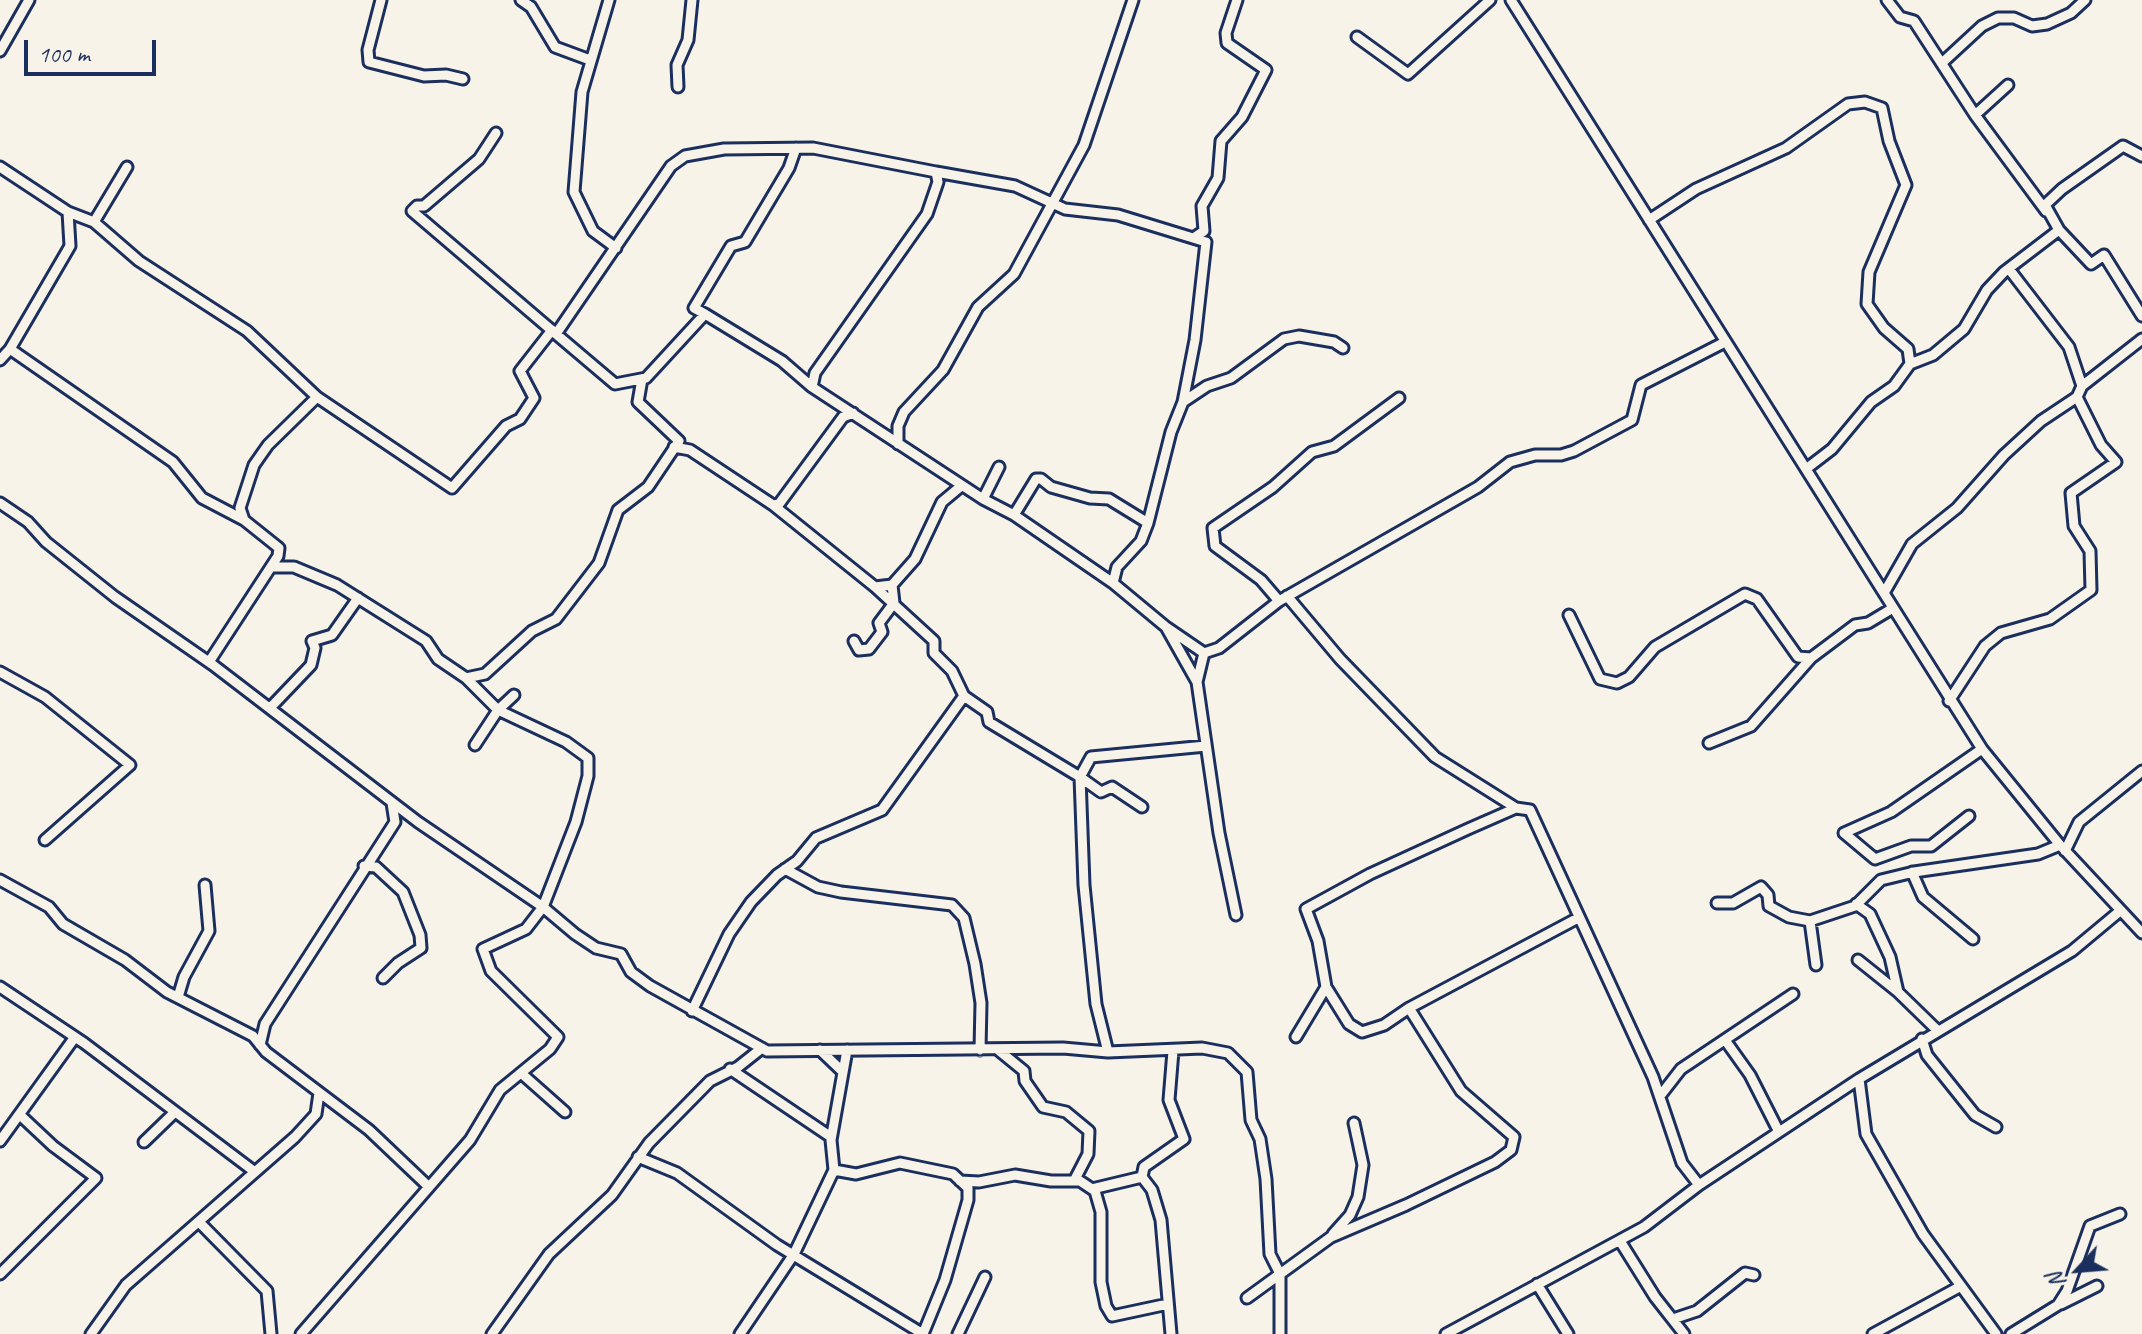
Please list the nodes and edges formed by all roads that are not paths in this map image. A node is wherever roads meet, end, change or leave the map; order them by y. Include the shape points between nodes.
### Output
1 (29, 0) edge
2 (381, 0) edge
3 (522, 0) edge
4 (609, 0) edge
5 (692, 0) edge
6 (1133, 0) edge
7 (1237, 0) edge
8 (1490, 0) edge
9 (1511, 0) edge
10 (1887, 0) edge
11 (2085, 0) edge
12 (1357, 37) dead end
13 (1, 48) edge
14 (590, 60) junction
15 (1943, 62) junction
16 (463, 79) dead end
17 (2008, 85) dead end
18 (678, 87) dead end
19 (1975, 115) junction
20 (496, 133) dead end
21 (796, 148) junction
22 (2142, 156) edge
23 (0, 167) edge
24 (127, 167) dead end
25 (936, 172) junction
26 (1051, 202) junction
27 (2046, 211) junction
28 (68, 212) junction
29 (1649, 220) junction
30 (94, 222) junction
31 (2059, 230) junction
32 (1195, 237) junction
33 (616, 248) junction
34 (2009, 269) junction
35 (705, 314) junction
36 (2142, 316) edge
37 (554, 332) junction
38 (2142, 338) edge
39 (1725, 342) junction
40 (1343, 348) dead end
41 (10, 349) junction
42 (0, 360) edge
43 (1910, 364) junction
44 (642, 379) junction
45 (2082, 386) junction
46 (812, 387) junction
47 (317, 397) junction
48 (2077, 397) junction
49 (1399, 398) dead end
50 (1183, 402) junction
51 (853, 413) junction
52 (898, 444) junction
53 (674, 447) junction
54 (999, 467) dead end
55 (1806, 469) junction
56 (960, 487) junction
57 (983, 499) junction
58 (0, 503) edge
59 (773, 505) junction
60 (1014, 515) junction
61 (244, 520) junction
62 (1148, 523) junction
63 (271, 567) junction
64 (1113, 583) junction
65 (892, 585) junction
66 (875, 587) junction
67 (1884, 593) junction
68 (358, 598) junction
69 (1283, 598) junction
70 (894, 603) junction
71 (1893, 608) junction
72 (1569, 615) dead end
73 (1166, 627) junction
74 (854, 641) dead end
75 (1204, 653) junction
76 (1811, 658) junction
77 (209, 662) junction
78 (0, 672) edge
79 (466, 678) junction
80 (1197, 682) junction
81 (514, 695) dead end
82 (964, 696) junction
83 (1949, 701) junction
84 (270, 708) junction
85 (498, 710) junction
86 (1709, 743) dead end
87 (475, 745) dead end
88 (1206, 746) junction
89 (1982, 749) junction
90 (2142, 771) edge
91 (1080, 777) junction
92 (392, 803) junction
93 (1142, 807) dead end
94 (1516, 808) junction
95 (1969, 816) dead end
96 (45, 840) dead end
97 (2062, 848) junction
98 (364, 866) junction
99 (785, 869) junction
100 (1912, 872) junction
101 (0, 880) edge
102 (205, 885) dead end
103 (1717, 903) dead end
104 (1856, 904) junction
105 (543, 907) junction
106 (2120, 911) junction
107 (1236, 915) dead end
108 (1578, 918) junction
109 (1810, 921) junction
110 (2142, 933) edge
111 (1973, 939) dead end
112 (1858, 960) dead end
113 (1816, 965) dead end
114 (383, 978) dead end
115 (0, 987) edge
116 (1326, 987) junction
117 (1898, 992) junction
118 (1793, 994) dead end
119 (178, 997) junction
120 (1409, 1008) junction
121 (692, 1011) junction
122 (1937, 1030) junction
123 (75, 1037) junction
124 (1296, 1037) dead end
125 (1922, 1039) junction
126 (1725, 1040) junction
127 (260, 1045) junction
128 (762, 1048) junction
129 (997, 1049) junction
130 (820, 1050) junction
131 (847, 1050) junction
132 (980, 1050) junction
133 (1173, 1051) junction
134 (1108, 1052) junction
135 (730, 1069) junction
136 (842, 1071) junction
137 (521, 1073) junction
138 (1859, 1079) junction
139 (319, 1093) junction
140 (1660, 1096) junction
141 (175, 1112) junction
142 (565, 1112) dead end
143 (20, 1115) junction
144 (1354, 1123) dead end
145 (1996, 1127) dead end
146 (1779, 1132) junction
147 (831, 1137) junction
148 (0, 1141) edge
149 (144, 1142) dead end
150 (638, 1157) junction
151 (834, 1170) junction
152 (255, 1172) junction
153 (1142, 1177) junction
154 (960, 1181) junction
155 (1074, 1181) junction
156 (1699, 1185) junction
157 (429, 1187) junction
158 (1092, 1189) junction
159 (2120, 1214) dead end
160 (200, 1223) junction
161 (1331, 1237) junction
162 (1620, 1241) junction
163 (794, 1254) junction
164 (0, 1274) edge
165 (1280, 1274) junction
166 (1754, 1275) dead end
167 (985, 1277) dead end
168 (1537, 1284) junction
169 (1961, 1286) junction
170 (2097, 1286) dead end
171 (1247, 1298) dead end
172 (1168, 1304) junction
173 (2058, 1305) junction
174 (1673, 1319) junction
175 (1450, 1333) edge
176 (91, 1334) edge
177 (271, 1334) edge
178 (301, 1334) edge
179 (492, 1334) edge
180 (740, 1334) edge
181 (923, 1334) edge
182 (958, 1334) edge
183 (1171, 1334) edge
184 (1280, 1334) edge
185 (1568, 1334) edge
186 (1684, 1334) edge
187 (1873, 1334) edge
188 (1996, 1334) edge
189 (2011, 1334) edge

1 - 13 street
2 - 16 street via 369,62
3 - 14 street via 555,47
4 - 14 street
5 - 18 street via 688,40 677,65
6 - 26 street via 1084,145
7 - 32 street via 1227,43 1266,70 1242,117 1221,141 1218,178 1202,206 1204,231
8 - 12 street via 1408,74
9 - 29 street
10 - 15 street via 1900,17 1914,21
11 - 15 street via 2047,24 1998,18
14 - 33 street via 582,92 574,192 593,231
15 - 19 street
17 - 19 street
19 - 27 street
20 - 37 street via 479,159 412,211
21 - 25 street
21 - 33 street via 724,149 685,156 671,166
21 - 35 street via 745,242 731,246 694,308
22 - 27 street via 2123,146 2062,189 2045,205
23 - 28 street
24 - 30 street
25 - 26 street via 1015,186
25 - 46 street via 938,182 927,214 815,373
26 - 32 street
26 - 52 street via 1014,274 978,307 943,370 904,412
27 - 31 street
28 - 30 street
28 - 41 street via 70,246
29 - 39 street
29 - 43 street via 1696,189 1786,148 1848,104 1882,108 1906,185 1869,272 1867,304 1908,349
30 - 47 street via 139,261 247,331
31 - 34 street
31 - 36 street via 2091,264 2104,255
32 - 50 street via 1206,242
33 - 37 street
34 - 43 street via 1987,290 1964,329 1933,355
34 - 45 street via 2069,347
35 - 44 street
35 - 46 street via 782,361
37 - 44 street via 615,384
37 - 47 street via 520,371 534,398 452,488
38 - 45 street
39 - 55 street
39 - 69 street via 1641,385 1632,420 1574,451 1510,462 1478,487
40 - 50 street via 1299,336 1284,339 1231,378
41 - 42 street
41 - 61 street via 173,462 202,498
43 - 55 street via 1832,449
44 - 53 street via 638,402 671,430 679,441
45 - 48 street
46 - 51 street
47 - 61 street via 254,465 240,508
48 - 67 street via 2041,421 1957,508 1912,544
48 - 83 street via 2101,445 2116,462 2071,493 2074,526 2090,551 2091,590 2050,619 2001,633 1985,646
49 - 69 street via 1334,446 1312,452 1273,487 1213,528 1215,546
50 - 62 street
51 - 52 street
51 - 59 street via 843,417 779,504
52 - 56 street
53 - 59 street via 690,450
53 - 79 street via 648,487 618,510 599,563 556,619 532,631 485,674
54 - 57 street
55 - 67 street
56 - 57 street
56 - 65 street via 942,502 915,559
57 - 60 street
58 - 77 street via 115,597
59 - 66 street
60 - 62 street via 1041,479 1051,487 1109,499
60 - 64 street
61 - 63 street via 279,548
62 - 64 street via 1141,541 1117,567
63 - 68 street via 294,567
63 - 77 street
64 - 73 street
65 - 66 street
65 - 70 street
66 - 70 street
67 - 71 street
68 - 79 street via 426,641 438,659
68 - 84 street via 332,635 312,641 311,665
69 - 75 street via 1245,630
69 - 94 street via 1435,757
70 - 74 street via 869,649 859,650
70 - 82 street via 934,641 934,653 952,671
71 - 76 street via 1855,625
71 - 83 street
72 - 76 street via 1600,679 1617,683 1655,647 1745,594 1757,599 1798,657
73 - 75 street
73 - 80 street
75 - 80 street
76 - 86 street via 1751,726
77 - 84 street
78 - 96 street via 45,697 130,765
79 - 85 street
80 - 88 street
81 - 85 street
82 - 91 street via 987,712 989,722
82 - 99 street via 882,810 816,838
83 - 89 street
84 - 92 street
85 - 87 street
85 - 105 street via 588,758 576,822
88 - 91 street via 1091,757
88 - 107 street
89 - 95 street via 1891,812 1844,833 1875,859 1911,846 1931,846
89 - 97 street
90 - 97 street via 2079,822
91 - 93 street via 1101,792 1112,787
91 - 134 street via 1085,900 1096,1004
92 - 98 street via 395,822
92 - 105 street
94 - 108 street via 1530,810
94 - 116 street via 1306,909
97 - 100 street
97 - 106 street
98 - 114 street via 376,867 403,892 420,935 421,948
98 - 127 street via 265,1024
99 - 121 street via 736,923
99 - 132 street via 818,887 841,892 952,905 964,918 975,964
100 - 104 street via 1881,880
100 - 111 street via 1923,897
101 - 119 street via 40,901 63,924
102 - 119 street via 209,931
103 - 109 street via 1733,903 1761,887 1769,906
104 - 109 street
104 - 117 street via 1870,914 1890,957
105 - 121 street via 596,948 621,954 631,972
105 - 137 street via 526,929 483,949 491,971 558,1037
106 - 110 street
106 - 122 street via 2072,951
108 - 120 street
108 - 140 street
109 - 113 street
112 - 117 street
115 - 123 street
116 - 120 street via 1349,1024 1362,1032
116 - 124 street
117 - 122 street
118 - 126 street
119 - 127 street via 233,1023
120 - 161 street via 1461,1091 1514,1137 1511,1150
121 - 128 street
122 - 125 street
123 - 141 street
123 - 143 street
125 - 138 street
125 - 145 street via 1927,1055 1975,1115
126 - 140 street via 1681,1069
126 - 146 street
127 - 139 street
128 - 130 street
128 - 135 street
129 - 132 street
129 - 134 street
129 - 155 street via 1024,1071 1043,1107 1066,1112 1089,1131 1088,1154
130 - 131 street
130 - 136 street
131 - 132 street
131 - 136 street
133 - 134 street
133 - 153 street via 1169,1100 1184,1139 1144,1167
133 - 165 street via 1202,1048 1228,1053 1247,1072 1251,1120 1260,1139 1266,1179 1270,1254
135 - 147 street
135 - 150 street via 710,1081
136 - 147 street
137 - 142 street
137 - 157 street via 500,1090 470,1140
138 - 146 street
138 - 169 street via 1866,1134 1923,1234
139 - 152 street via 316,1114
139 - 157 street via 369,1130
140 - 156 street via 1682,1163
141 - 149 street
141 - 152 street
143 - 148 street
143 - 164 street via 96,1178
144 - 161 street via 1363,1165 1358,1197
146 - 156 street
147 - 151 street
150 - 163 street via 677,1173
150 - 179 street via 600,1208 549,1254
151 - 154 street via 856,1174 900,1163 953,1174
151 - 163 street
152 - 160 street
153 - 158 street
153 - 172 street via 1161,1220
154 - 155 street via 1015,1175
154 - 181 street via 968,1188 968,1200
155 - 158 street
156 - 162 street
157 - 178 street
158 - 172 street via 1101,1212 1101,1282 1112,1316
159 - 173 street via 2090,1226
160 - 176 street via 126,1285
160 - 177 street via 267,1291
161 - 165 street
162 - 168 street
162 - 174 street
163 - 180 street
163 - 181 street
165 - 171 street
165 - 184 street
166 - 174 street via 1745,1273 1697,1311
167 - 182 street
168 - 175 street
168 - 185 street
169 - 187 street
169 - 188 street
170 - 173 street
172 - 183 street
173 - 189 street
174 - 186 street

